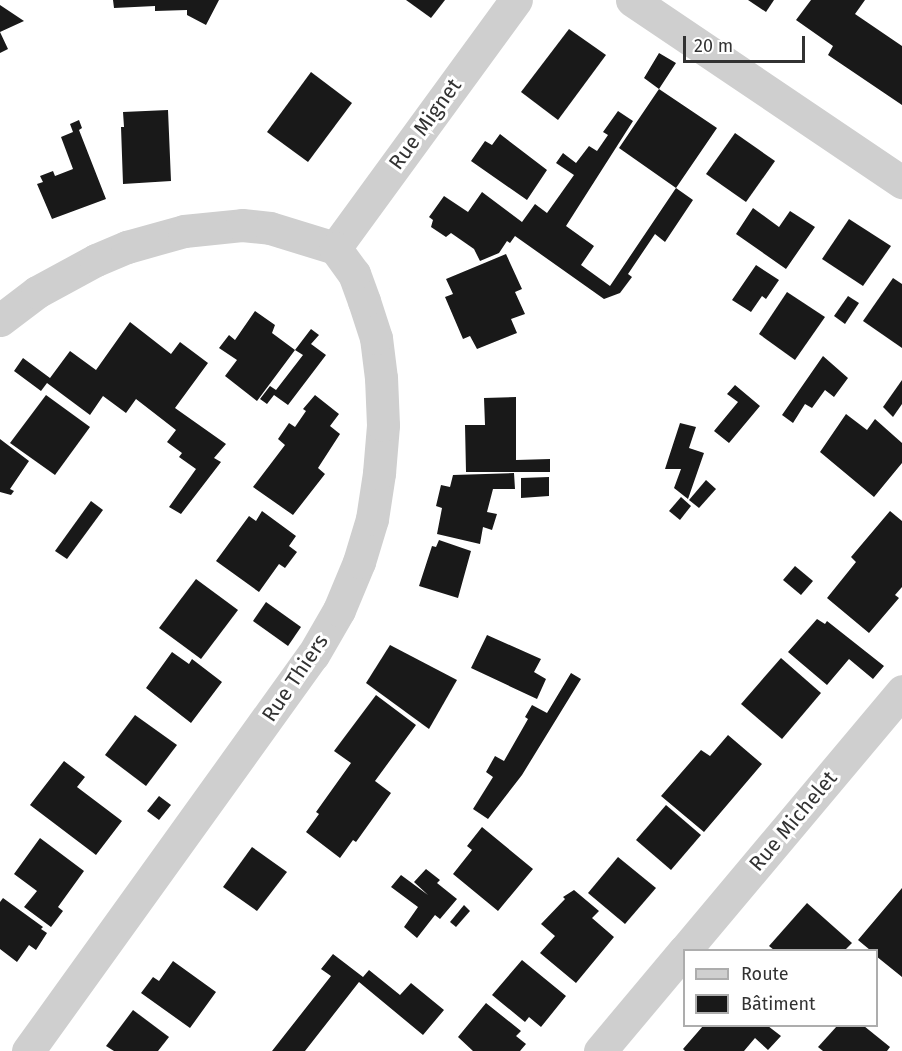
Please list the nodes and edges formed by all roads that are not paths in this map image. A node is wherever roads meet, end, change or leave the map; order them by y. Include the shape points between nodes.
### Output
1 (516, 0) edge
2 (632, 0) edge
3 (902, 182) edge
4 (335, 248) junction
5 (0, 320) edge
6 (902, 692) edge
7 (687, 949) edge
8 (683, 953) edge
9 (27, 1051) edge
10 (600, 1051) edge

1 - 4 street, Rue Mignet
2 - 3 street
4 - 5 street via 270,228 242,225 184,231 96,260 37,292
4 - 9 street, Rue Thiers via 354,274 364,301 376,338 381,378 379,473 372,519 359,562 339,610 313,655
6 - 7 street, Rue Michelet
8 - 10 street, Rue Michelet

